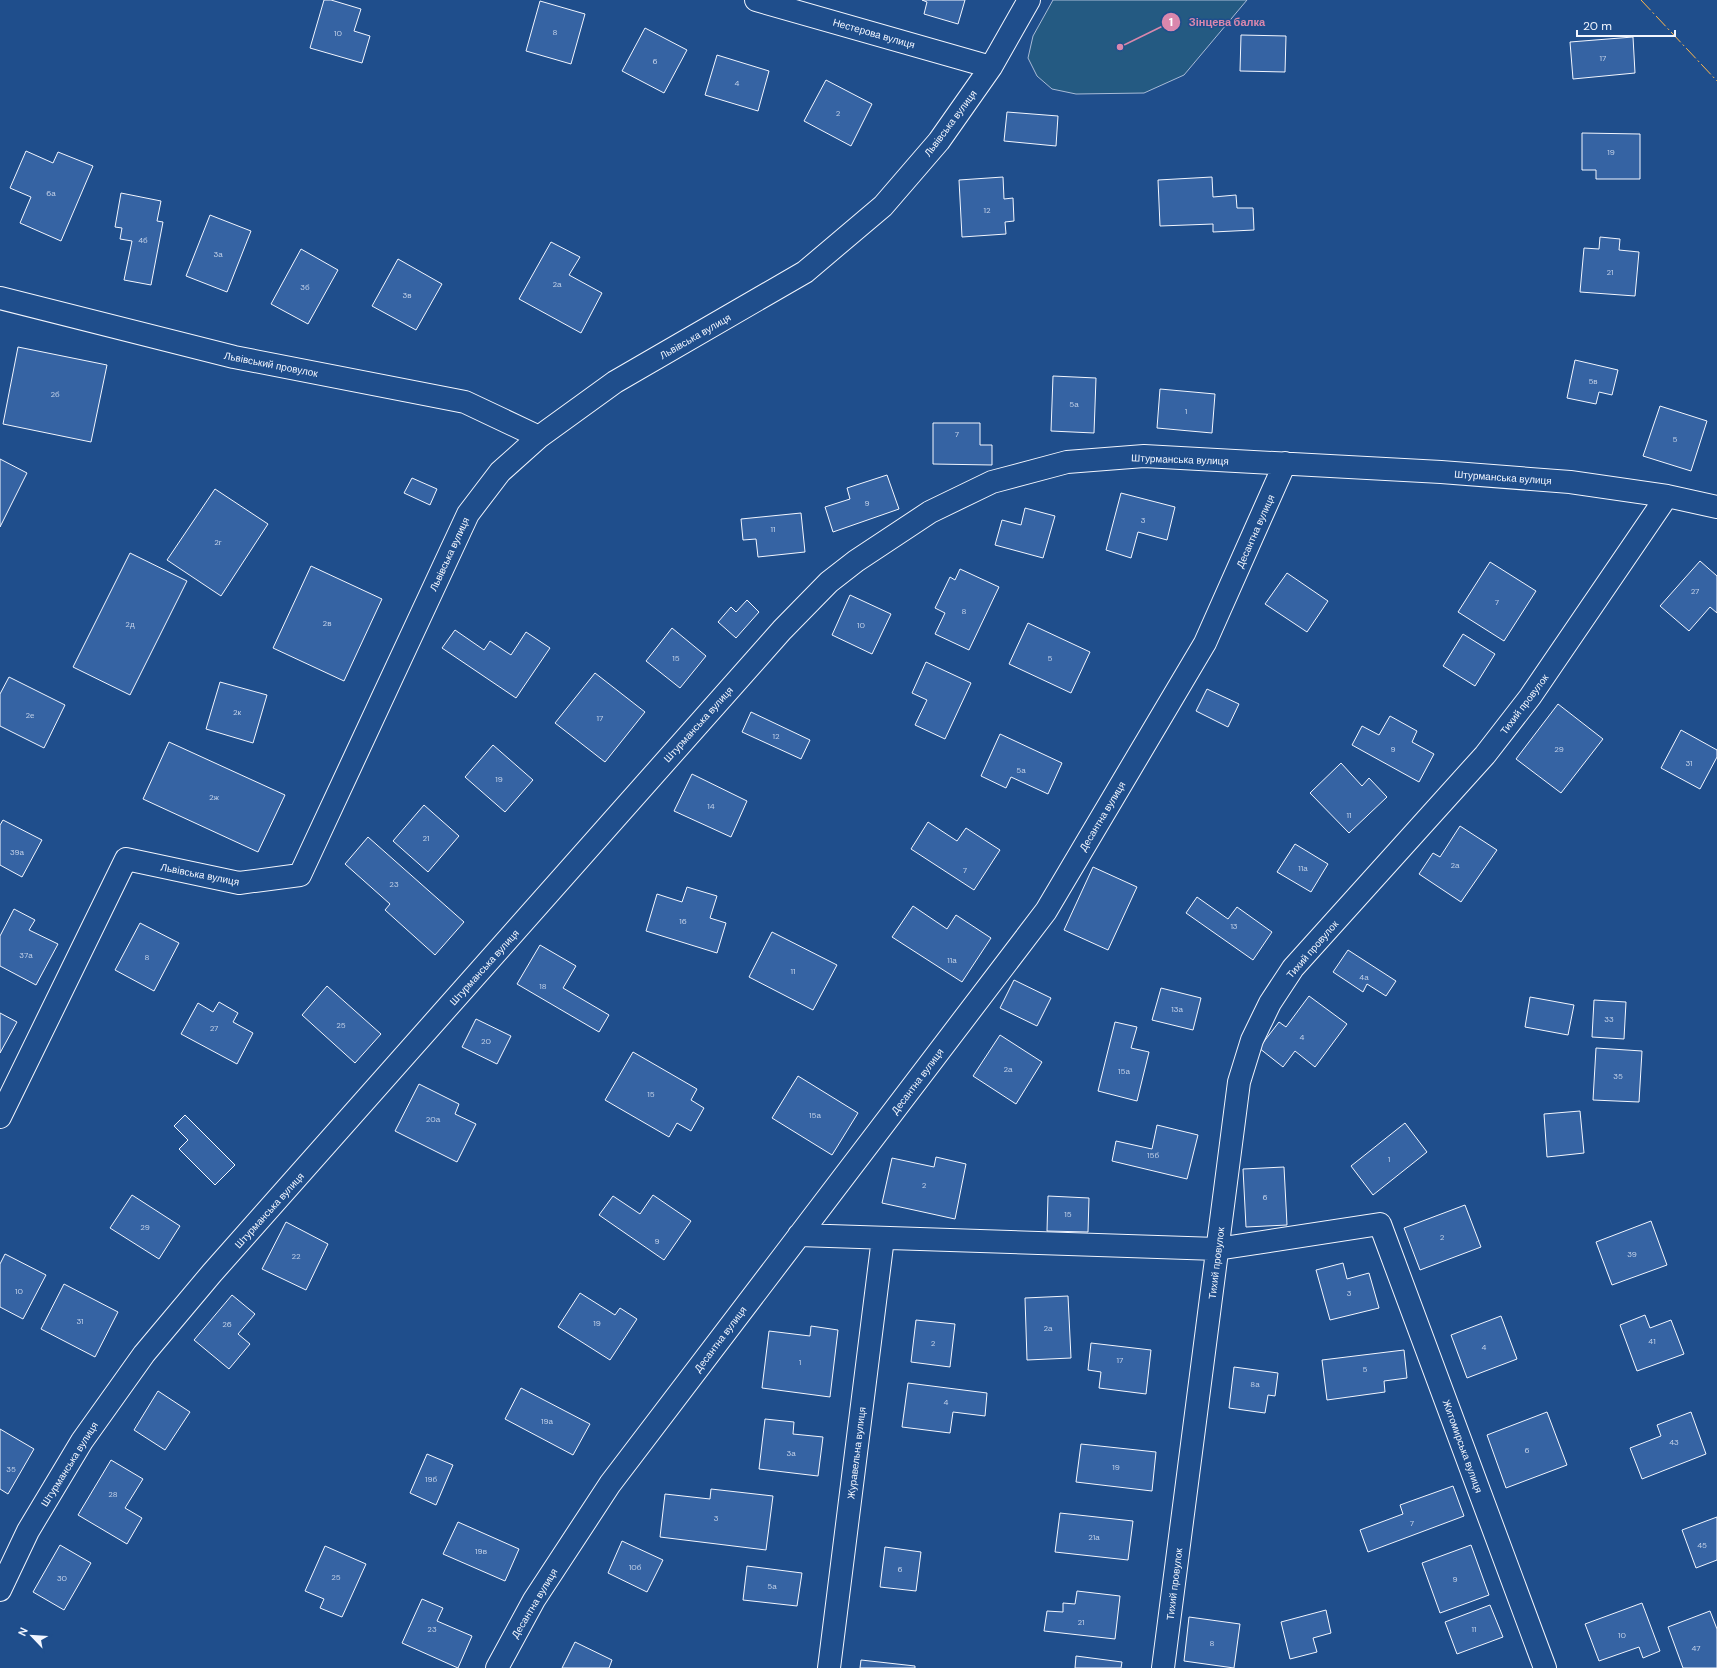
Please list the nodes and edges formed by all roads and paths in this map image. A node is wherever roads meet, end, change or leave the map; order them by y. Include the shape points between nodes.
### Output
1 (756, 0) edge
2 (1029, 0) edge
3 (991, 67) junction
4 (0, 298) edge
5 (539, 437) junction
6 (1285, 463) junction
7 (1667, 496) junction
8 (1717, 508) edge
9 (0, 1116) edge
10 (799, 1235) junction
11 (883, 1238) junction
12 (1217, 1249) junction
13 (0, 1590) edge
14 (497, 1668) edge
15 (829, 1668) edge
16 (1163, 1668) edge
17 (1545, 1668) edge

1 - 3 street, Нестерова вулиця
2 - 3 street, Львівська вулиця
3 - 5 street, Львівська вулиця via 939,141 882,206 805,272 615,382
4 - 5 street, Львівський провулок via 234,357 465,402
5 - 9 street, Львівська вулиця via 500,472 468,514 300,875 239,883 126,859
6 - 7 street, Штурманська вулиця via 1570,482
6 - 10 street, Десантна вулиця via 1205,643 1046,911
6 - 13 street, Штурманська вулиця via 1144,456 1067,462 992,482 930,512 829,582 776,636 217,1267 144,1354 82,1440 28,1531
7 - 8 street, Штурманська вулиця
7 - 12 street, Тихий провулок via 1530,697 1485,755 1293,968 1270,1003 1252,1040 1239,1082
10 - 11 street
10 - 14 street, Десантна вулиця via 610,1484 534,1600
11 - 12 street
11 - 15 street, Журавельна вулиця
12 - 16 street, Тихий провулок
12 - 17 street, Житомирська вулиця via 1380,1224

